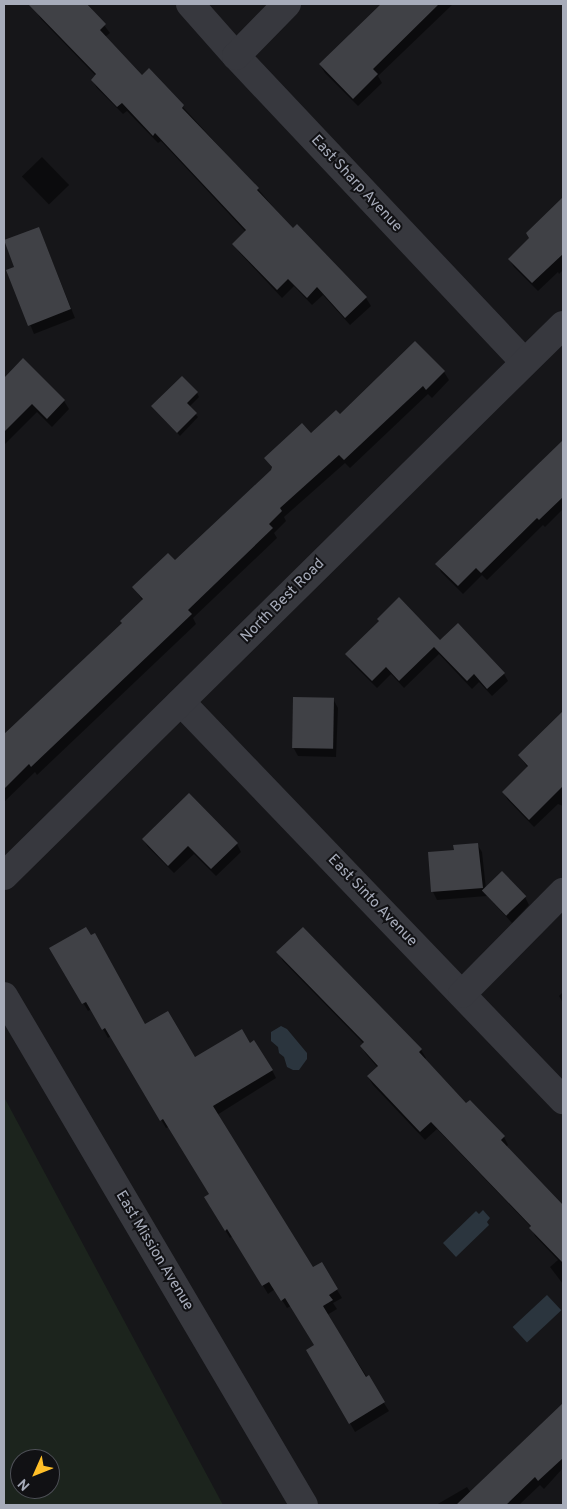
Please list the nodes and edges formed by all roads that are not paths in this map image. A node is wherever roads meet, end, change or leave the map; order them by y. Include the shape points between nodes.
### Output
1 (190, 4) edge
2 (287, 4) edge
3 (236, 56) junction
4 (563, 325) edge
5 (524, 362) junction
6 (181, 702) junction
7 (4, 876) edge
8 (563, 892) edge
9 (462, 994) junction
10 (4, 996) edge
11 (563, 1100) edge
12 (304, 1505) edge

1 - 3 street, East Sharp Avenue
2 - 3 street
3 - 5 street, East Sharp Avenue
4 - 5 street, North Best Road
5 - 6 street, North Best Road
6 - 7 street, North Best Road
6 - 9 street, East Sinto Avenue
8 - 9 street
9 - 11 street, East Sinto Avenue
10 - 12 street, East Mission Avenue

